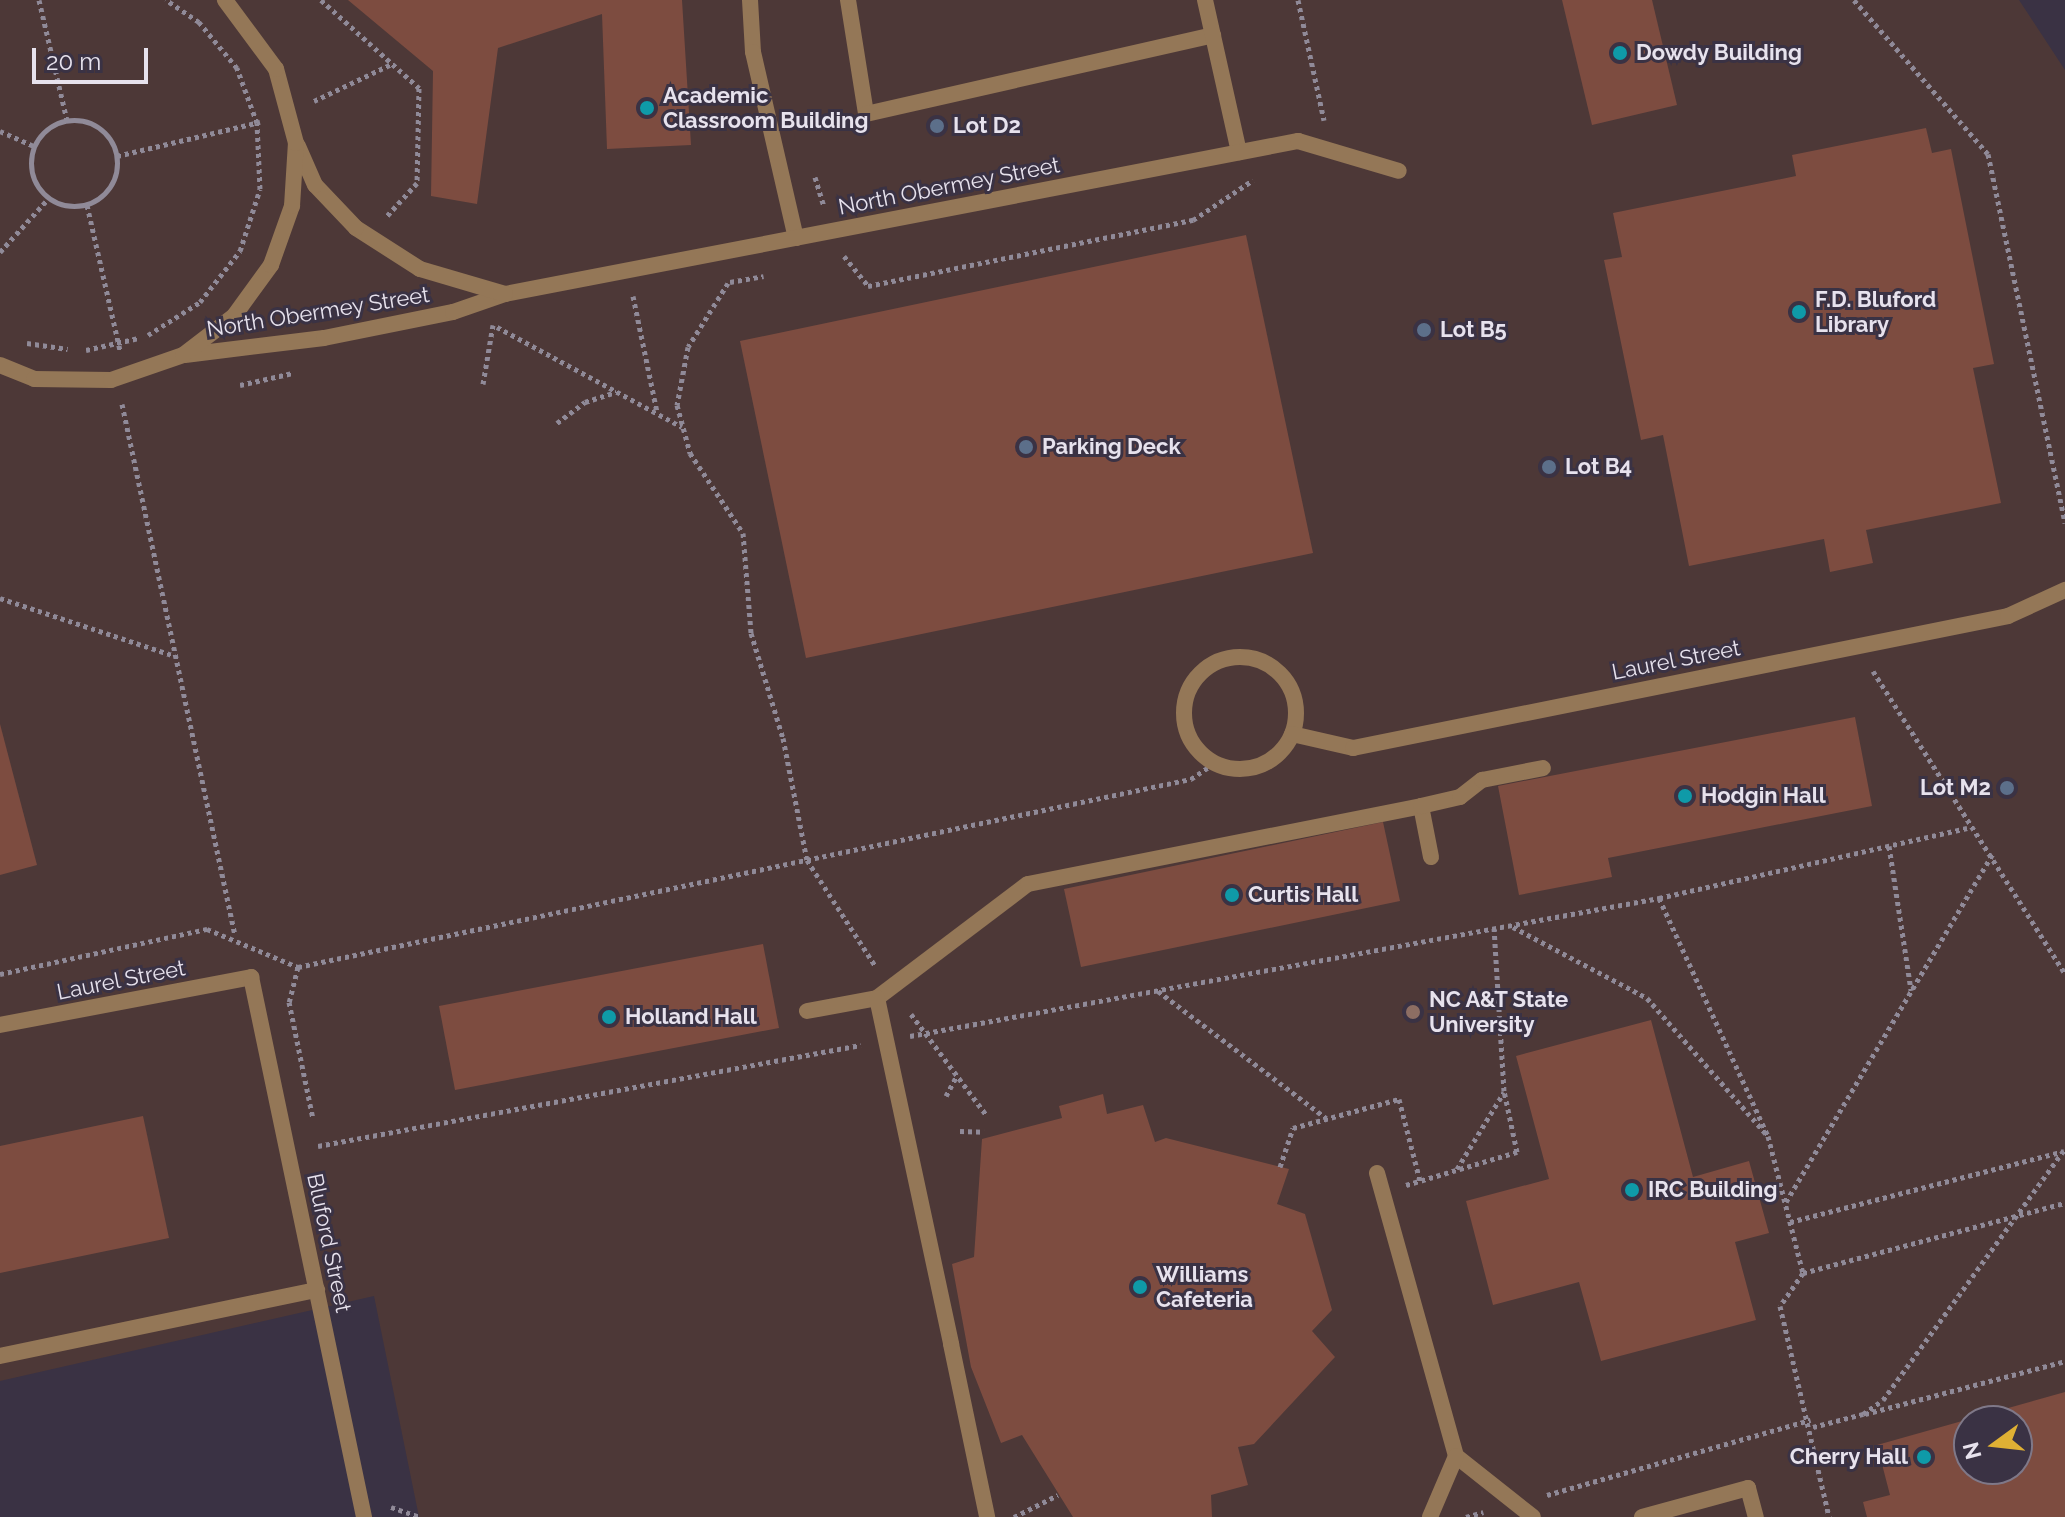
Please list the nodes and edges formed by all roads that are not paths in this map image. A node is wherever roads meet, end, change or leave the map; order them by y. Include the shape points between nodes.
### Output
1 (225, 0) edge
2 (750, 0) edge
3 (867, 0) edge
4 (1205, 0) edge
5 (848, 2) edge
6 (1213, 35) junction
7 (296, 143) junction
8 (1239, 152) junction
9 (1399, 171) dead end
10 (796, 238) junction
11 (505, 294) junction
12 (183, 355) junction
13 (0, 365) edge
14 (2065, 590) edge
15 (1292, 734) junction
16 (1543, 768) dead end
17 (1421, 806) junction
18 (1431, 857) dead end
19 (251, 977) joint
20 (877, 998) junction
21 (807, 1011) dead end
22 (0, 1025) edge
23 (1377, 1173) dead end
24 (317, 1290) junction
25 (0, 1356) edge
26 (1456, 1456) junction
27 (364, 1517) edge
28 (987, 1517) edge
29 (1430, 1517) edge
30 (1533, 1517) edge
31 (1642, 1517) edge
32 (1756, 1517) edge

1 - 7 street via 276,69
2 - 10 street via 753,52
3 - 5 street
4 - 6 street
5 - 6 street via 866,114
6 - 8 street
7 - 11 street, North Obermey Street via 315,185 356,228 420,269
7 - 12 street via 292,206 271,265 234,316
8 - 9 street, North Obermey Street via 1298,141
8 - 10 street, North Obermey Street
10 - 11 street, North Obermey Street
11 - 12 street, North Obermey Street via 453,312 324,338
12 - 13 street via 111,380 34,379
14 - 15 street, Laurel Street via 2008,616 1353,748
15 - 15 street via 1269,762 1233,769 1215,763 1190,738 1185,710 1192,683 1220,660 1257,659 1280,674 1295,697
16 - 17 street via 1482,780 1460,797
17 - 18 street
17 - 20 street via 1028,884
19 - 22 street, Laurel Street
19 - 24 street, Bluford Street
20 - 21 street
20 - 28 street
23 - 26 street
24 - 25 street
24 - 27 street, Bluford Street
26 - 29 street
26 - 30 street
31 - 32 street via 1748,1488

